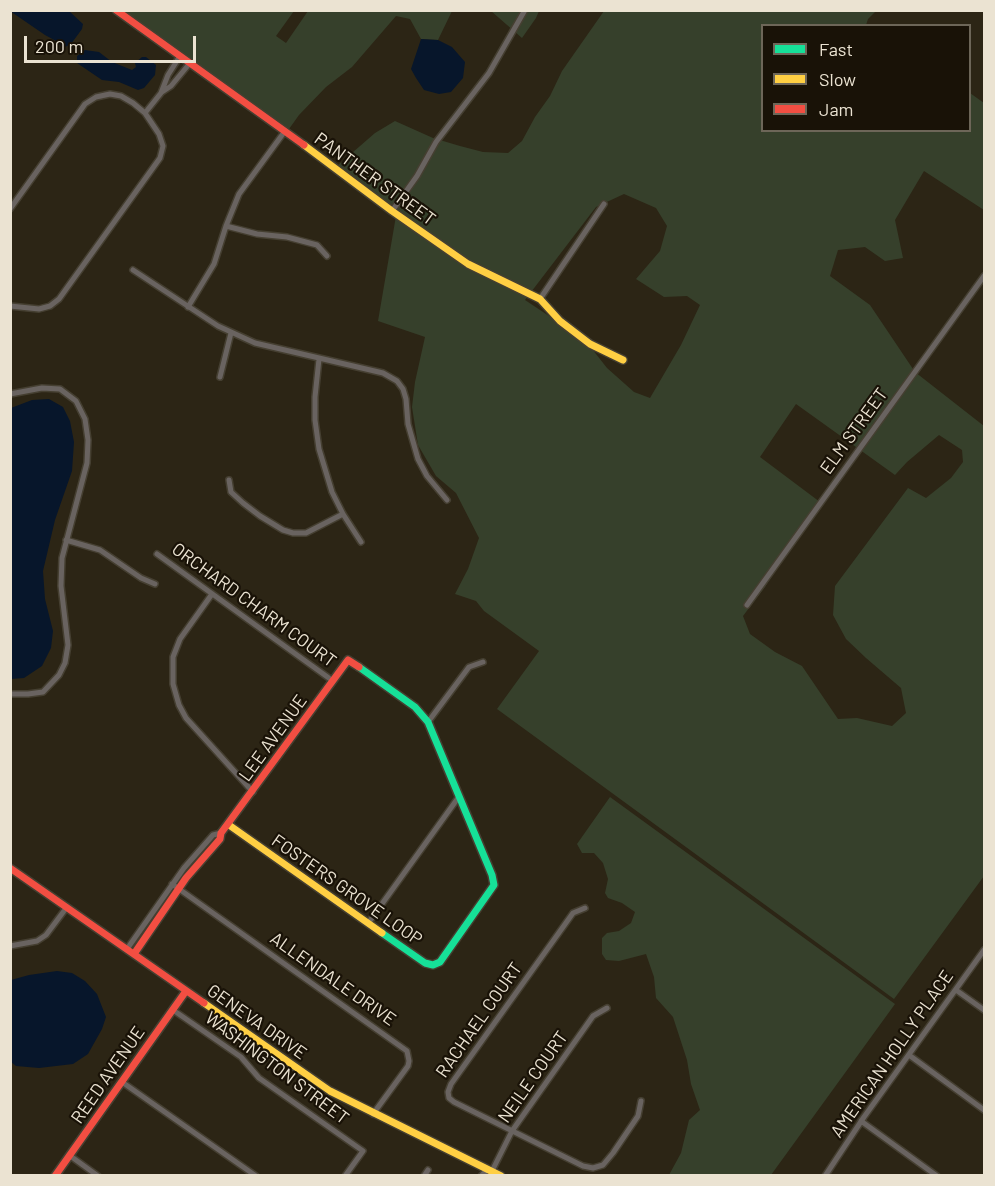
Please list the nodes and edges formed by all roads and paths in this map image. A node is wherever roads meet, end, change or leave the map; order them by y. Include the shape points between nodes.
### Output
1 (116, 10) edge
2 (525, 10) edge
3 (180, 56) junction
4 (190, 63) junction
5 (168, 75) junction
6 (175, 81) junction
7 (160, 93) junction
8 (145, 113) junction
9 (285, 131) junction
10 (604, 204) dead end
11 (10, 209) edge
12 (392, 211) junction
13 (226, 226) junction
14 (327, 256) dead end
15 (133, 270) dead end
16 (984, 276) edge
17 (540, 298) junction
18 (10, 306) edge
19 (188, 306) junction
20 (231, 333) junction
21 (319, 359) junction
22 (622, 360) dead end
23 (220, 377) dead end
24 (10, 393) edge
25 (229, 480) dead end
26 (447, 500) dead end
27 (343, 514) junction
28 (66, 540) junction
29 (361, 542) dead end
30 (157, 555) dead end
31 (155, 584) dead end
32 (212, 594) junction
33 (747, 605) dead end
34 (348, 660) joint
35 (483, 662) dead end
36 (333, 681) junction
37 (10, 694) edge
38 (428, 722) junction
39 (253, 792) junction
40 (458, 798) junction
41 (229, 825) junction
42 (10, 868) edge
43 (176, 886) junction
44 (67, 907) junction
45 (585, 908) dead end
46 (369, 922) junction
47 (10, 946) edge
48 (984, 950) edge
49 (131, 951) junction
50 (956, 990) junction
51 (186, 991) junction
52 (607, 1008) dead end
53 (173, 1010) junction
54 (984, 1010) edge
55 (909, 1055) junction
56 (122, 1082) junction
57 (641, 1101) dead end
58 (984, 1110) edge
59 (373, 1114) junction
60 (861, 1121) junction
61 (512, 1131) junction
62 (69, 1155) junction
63 (490, 1170) junction
64 (56, 1176) edge
65 (98, 1176) edge
66 (256, 1176) edge
67 (345, 1176) edge
68 (481, 1176) edge
69 (501, 1176) edge
70 (825, 1176) edge
71 (937, 1176) edge

1 - 3 street, PANTHER STREET
2 - 12 street via 489,73 436,142
3 - 4 street, PANTHER STREET
3 - 5 street
4 - 6 street
4 - 9 street, PANTHER STREET
5 - 6 street
5 - 7 street
6 - 7 street
7 - 8 street
8 - 11 street via 121,96 96,96 85,104
8 - 18 street via 159,134 163,146 160,158 59,299 39,309
9 - 12 street, PANTHER STREET
9 - 13 street via 239,194
10 - 17 street
12 - 17 street, PANTHER STREET via 468,264
13 - 14 street via 317,245
13 - 19 street via 214,264
15 - 19 street
16 - 33 street, ELM STREET
17 - 22 street, PANTHER STREET via 560,321 590,344
19 - 20 street
20 - 21 street via 255,344
20 - 23 street
21 - 26 street via 383,373 397,381 406,399 418,459
21 - 27 street via 315,420 325,471
24 - 28 street via 60,389 76,401 85,419 87,463
25 - 27 street via 231,492 243,503 293,533 306,533
27 - 29 street
28 - 31 street via 100,550
28 - 37 street via 61,586 68,645 65,663 43,692
30 - 32 street, ORCHARD CHARM COURT
32 - 36 street, ORCHARD CHARM COURT
32 - 39 street via 180,639 173,657 173,684 186,718
34 - 36 street, LEE AVENUE
34 - 38 street, FOSTERS GROVE LOOP via 416,707
35 - 38 street via 469,667
36 - 39 street, LEE AVENUE
38 - 40 street, FOSTERS GROVE LOOP
39 - 41 street, LEE AVENUE
40 - 46 street
40 - 46 street, FOSTERS GROVE LOOP via 494,885 440,962 425,963
41 - 43 street, LEE AVENUE
41 - 46 street, FOSTERS GROVE LOOP
42 - 44 street, GENEVA DRIVE
43 - 49 street, LEE AVENUE
43 - 59 street, ALLENDALE DRIVE via 407,1051 408,1066
44 - 47 street via 46,935 37,941
44 - 49 street, GENEVA DRIVE
45 - 61 street, RACHAEL COURT via 573,913 448,1092 454,1102
48 - 50 street, AMERICAN HOLLY PLACE
49 - 51 street, GENEVA DRIVE
50 - 54 street
50 - 55 street, AMERICAN HOLLY PLACE
51 - 53 street, REED AVENUE
51 - 59 street, GENEVA DRIVE via 315,1081
52 - 61 street, NEILE COURT via 593,1016
53 - 56 street, REED AVENUE
53 - 67 street, WASHINGTON STREET via 241,1057 259,1078 363,1150
55 - 58 street
55 - 60 street, AMERICAN HOLLY PLACE
56 - 62 street, REED AVENUE
56 - 66 street
57 - 61 street via 638,1116 613,1153 603,1165 593,1168
59 - 63 street, GENEVA DRIVE
60 - 70 street, AMERICAN HOLLY PLACE
60 - 71 street
61 - 63 street, NEILE COURT
62 - 64 street, REED AVENUE
62 - 65 street
63 - 68 street, NEILE COURT
63 - 69 street, GENEVA DRIVE

